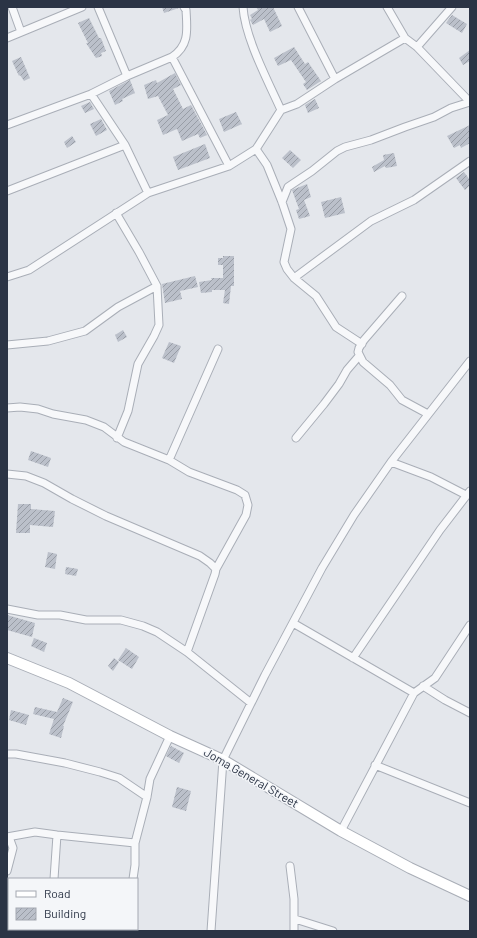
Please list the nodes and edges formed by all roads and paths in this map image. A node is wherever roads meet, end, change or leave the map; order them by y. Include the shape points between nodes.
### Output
1 (12, 7) edge
2 (82, 7) edge
3 (98, 7) edge
4 (184, 7) edge
5 (243, 7) edge
6 (298, 7) edge
7 (387, 7) edge
8 (452, 7) edge
9 (21, 32) junction
10 (7, 38) edge
11 (405, 38) junction
12 (417, 47) junction
13 (172, 57) junction
14 (127, 76) junction
15 (335, 79) junction
16 (91, 94) junction
17 (470, 102) edge
18 (281, 110) junction
19 (7, 125) edge
20 (125, 145) junction
21 (256, 149) junction
22 (470, 161) edge
23 (228, 166) junction
24 (7, 191) edge
25 (148, 193) junction
26 (282, 202) junction
27 (116, 213) junction
28 (7, 277) edge
29 (294, 278) junction
30 (157, 286) junction
31 (402, 296) dead end
32 (362, 344) junction
33 (7, 345) edge
34 (218, 349) dead end
35 (359, 356) junction
36 (470, 361) edge
37 (7, 408) edge
38 (428, 414) junction
39 (117, 438) junction
40 (296, 438) dead end
41 (169, 460) junction
42 (391, 462) junction
43 (7, 474) edge
44 (468, 493) edge
45 (216, 569) junction
46 (7, 609) edge
47 (293, 623) junction
48 (470, 625) edge
49 (187, 652) junction
50 (7, 658) edge
51 (353, 658) junction
52 (423, 686) junction
53 (414, 693) junction
54 (251, 703) junction
55 (470, 713) edge
56 (170, 736) junction
57 (7, 754) edge
58 (223, 760) junction
59 (375, 765) junction
60 (147, 797) junction
61 (470, 803) edge
62 (341, 831) junction
63 (57, 835) junction
64 (8, 837) edge
65 (135, 843) junction
66 (290, 866) dead end
67 (7, 871) edge
68 (54, 878) edge
69 (133, 878) edge
70 (470, 896) edge
71 (294, 919) junction
72 (211, 931) edge
73 (294, 931) edge
74 (333, 931) edge

1 - 9 street
2 - 9 street
3 - 14 street
4 - 13 street via 187,34 183,46
5 - 18 street via 244,18 256,52
6 - 15 street
7 - 11 street
8 - 12 street
9 - 10 street
11 - 12 street
11 - 15 street
12 - 17 street
13 - 14 street
13 - 23 street
14 - 16 street
15 - 18 street via 297,104
16 - 19 street
16 - 20 street
17 - 26 street via 337,151 288,187
18 - 21 street
20 - 24 street
20 - 25 street
21 - 23 street
21 - 26 street
22 - 29 street via 414,200 370,221
23 - 25 street
25 - 27 street
26 - 29 street via 291,229 284,262
27 - 28 street via 29,270
27 - 30 street
29 - 32 street via 316,296 336,327
30 - 33 street via 118,308 85,332 48,342
30 - 39 street via 159,325 138,364 128,411
31 - 32 street
32 - 35 street via 358,348
34 - 41 street
35 - 38 street via 402,400
35 - 40 street
36 - 38 street
37 - 39 street via 38,409 86,420 104,427
38 - 42 street
39 - 41 street
41 - 45 street via 189,472 245,495 248,504 246,515
42 - 44 street
42 - 47 street via 354,514
43 - 45 street via 26,476 44,482 72,500 200,556
44 - 51 street
45 - 49 street
46 - 49 street via 86,620 121,620 157,632
47 - 51 street
47 - 54 street
48 - 52 street via 435,678
49 - 54 street
50 - 56 street, Joma General Street via 69,683
51 - 53 street
52 - 53 street
52 - 55 street
53 - 59 street
54 - 58 street
56 - 58 street, Joma General Street
56 - 60 street via 150,779
57 - 60 street via 65,763 100,772 119,778
58 - 62 street, Joma General Street
58 - 72 street
59 - 61 street
59 - 62 street
60 - 65 street
62 - 70 street, Joma General Street
63 - 64 street via 35,832
63 - 65 street
63 - 68 street
64 - 67 street via 13,848
65 - 69 street
66 - 71 street
71 - 73 street
71 - 74 street

